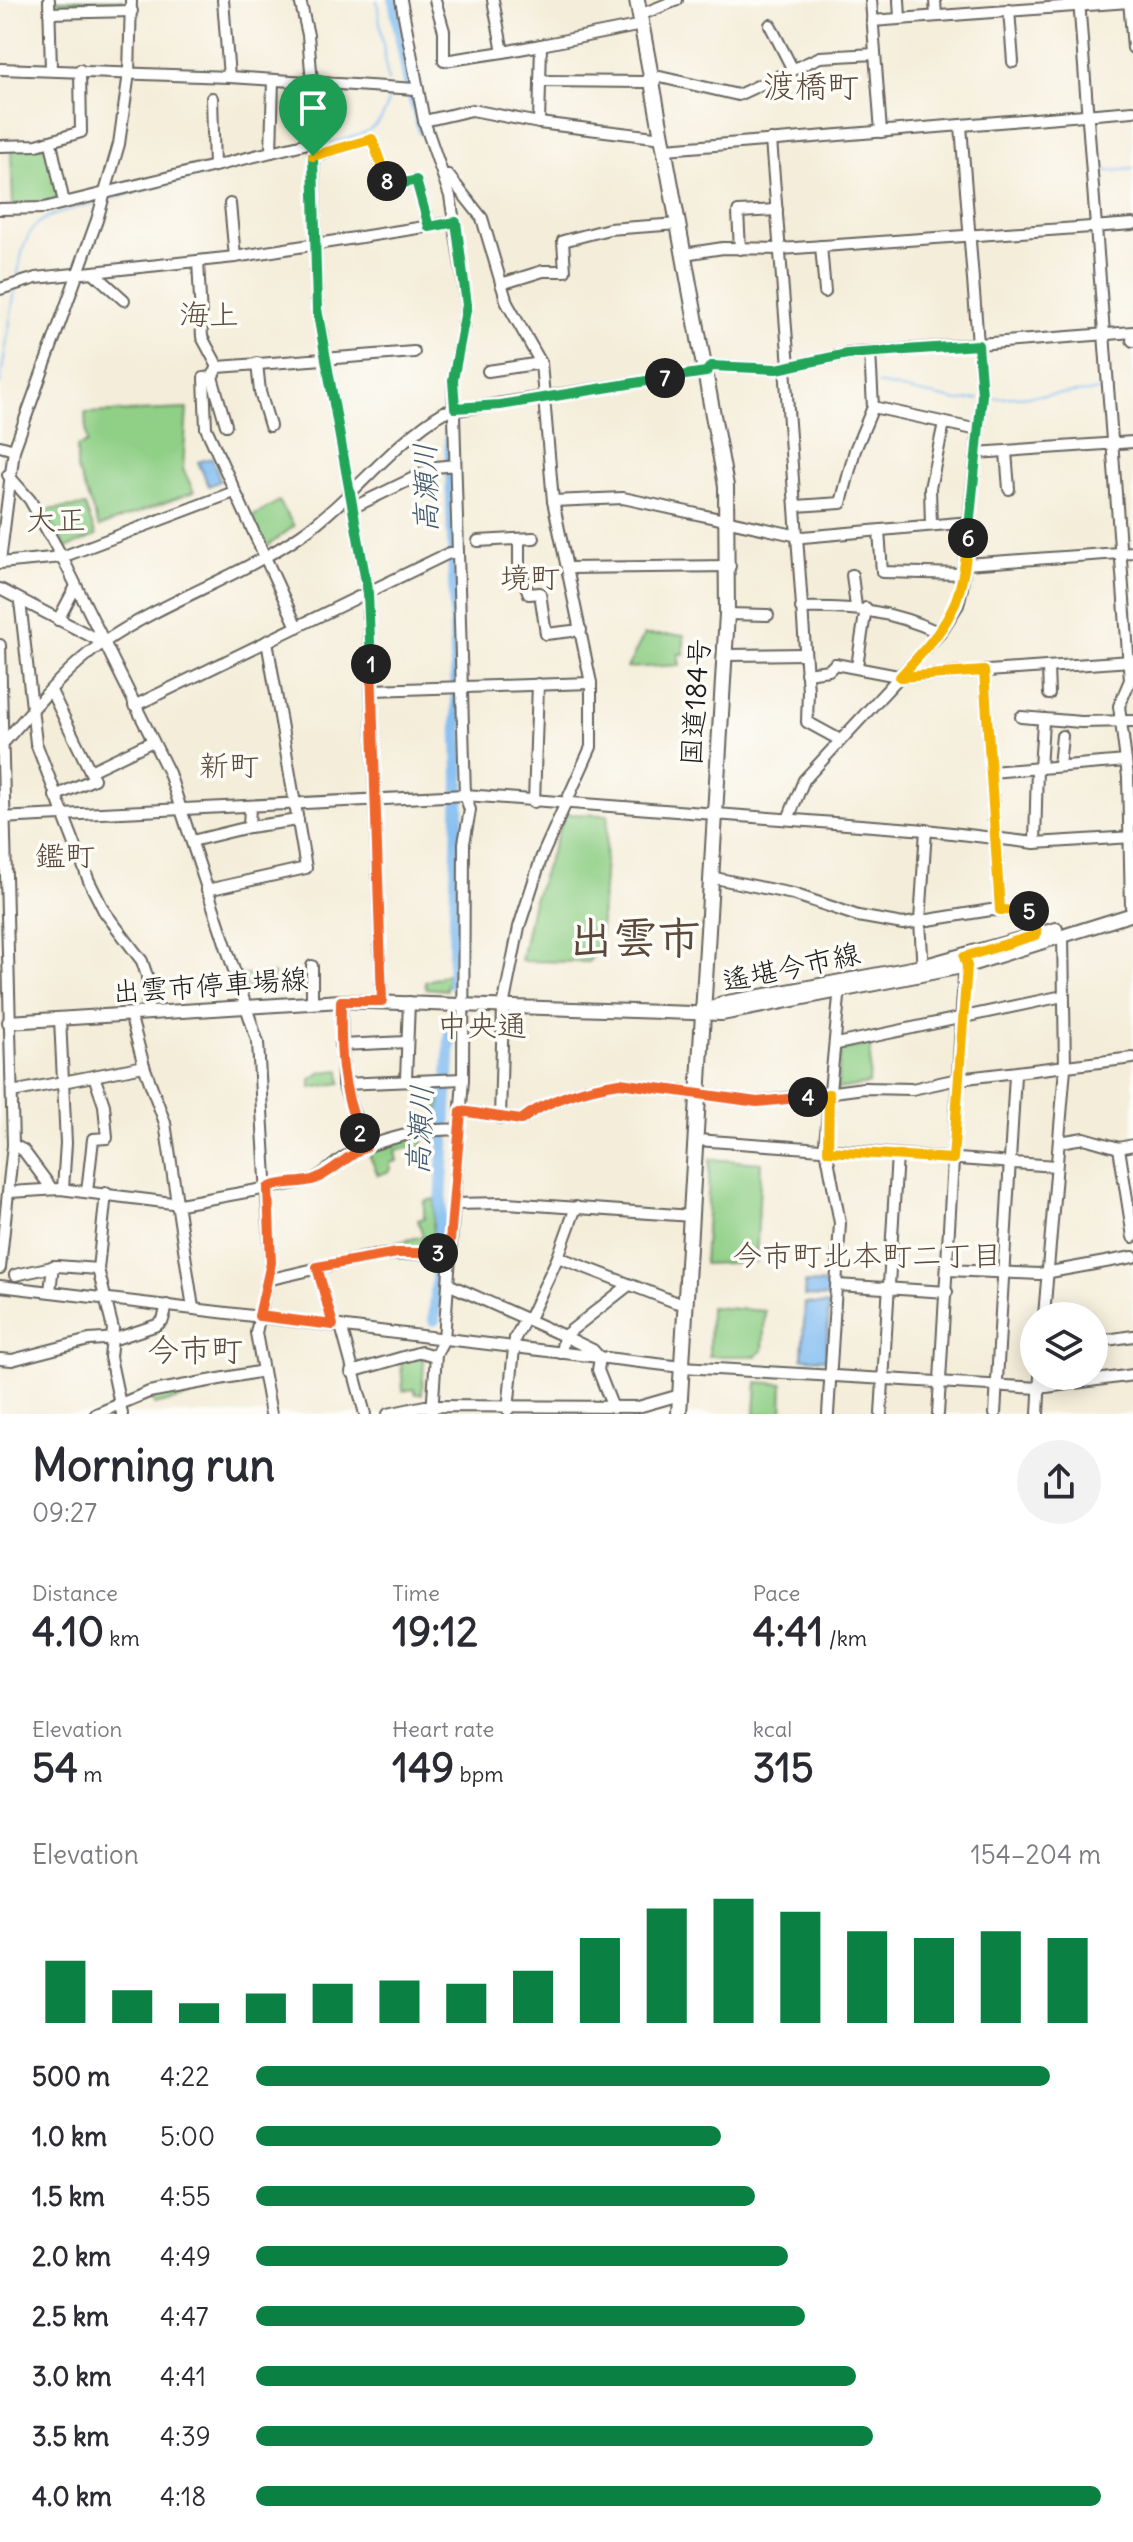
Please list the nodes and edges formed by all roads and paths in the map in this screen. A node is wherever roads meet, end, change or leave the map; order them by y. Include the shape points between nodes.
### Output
1 (49, 0) edge
2 (223, 0) edge
3 (300, 0) edge
4 (401, 0) edge
5 (435, 0) edge
6 (493, 0) edge
7 (637, 0) edge
8 (677, 0) edge
9 (871, 0) edge
10 (899, 0) edge
11 (935, 0) edge
12 (1129, 1) edge
13 (1079, 3) edge
14 (131, 6) edge
15 (1003, 7) edge
16 (49, 13) junction
17 (936, 16) junction
18 (900, 18) junction
19 (641, 20) junction
20 (872, 21) junction
21 (770, 25) dead end
22 (541, 45) junction
23 (1133, 48) edge
24 (503, 52) junction
25 (875, 54) junction
26 (1013, 62) dead end
27 (51, 69) junction
28 (1, 70) edge
29 (80, 70) junction
30 (793, 70) junction
31 (129, 73) junction
32 (229, 77) junction
33 (652, 79) junction
34 (273, 80) junction
35 (540, 81) junction
36 (312, 83) junction
37 (416, 89) junction
38 (212, 98) dead end
39 (1133, 111) edge
40 (1089, 115) junction
41 (424, 121) junction
42 (539, 123) junction
43 (961, 126) junction
44 (881, 132) junction
45 (771, 140) junction
46 (312, 142) junction
47 (51, 143) junction
48 (664, 144) junction
49 (0, 146) edge
50 (271, 152) junction
51 (313, 156) junction
52 (214, 166) junction
53 (444, 170) junction
54 (105, 193) junction
55 (64, 203) junction
56 (230, 204) dead end
57 (0, 209) edge
58 (777, 210) junction
59 (456, 222) junction
60 (678, 224) junction
61 (1133, 224) edge
62 (429, 227) junction
63 (1095, 227) junction
64 (971, 236) junction
65 (314, 245) junction
66 (821, 246) junction
67 (740, 249) junction
68 (781, 249) junction
69 (684, 254) junction
70 (235, 257) junction
71 (198, 261) junction
72 (94, 273) junction
73 (78, 274) junction
74 (501, 284) junction
75 (0, 289) edge
76 (825, 292) dead end
77 (124, 300) dead end
78 (1102, 334) junction
79 (1131, 337) edge
80 (978, 345) junction
81 (414, 352) dead end
82 (870, 352) junction
83 (326, 358) junction
84 (257, 363) junction
85 (541, 363) junction
86 (787, 366) junction
87 (488, 371) dead end
88 (215, 372) junction
89 (706, 372) junction
90 (544, 397) junction
91 (873, 407) junction
92 (455, 408) junction
93 (944, 423) junction
94 (226, 425) dead end
95 (270, 426) dead end
96 (978, 430) junction
97 (1133, 442) edge
98 (1112, 443) junction
99 (0, 446) edge
100 (14, 450) junction
101 (1006, 452) junction
102 (976, 453) junction
103 (455, 465) junction
104 (8, 475) junction
105 (1009, 489) dead end
106 (234, 492) junction
107 (349, 495) junction
108 (553, 501) junction
109 (796, 506) junction
110 (352, 508) junction
111 (729, 520) junction
112 (970, 522) junction
113 (931, 525) junction
114 (879, 531) junction
115 (798, 536) junction
116 (534, 538) dead end
117 (519, 539) junction
118 (478, 541) dead end
119 (1133, 552) edge
120 (458, 553) junction
121 (1120, 553) junction
122 (62, 557) junction
123 (265, 557) junction
124 (0, 562) edge
125 (730, 566) junction
126 (568, 568) junction
127 (965, 569) junction
128 (852, 575) dead end
129 (76, 586) junction
130 (0, 589) edge
131 (368, 593) junction
132 (20, 601) junction
133 (861, 607) junction
134 (801, 608) junction
135 (727, 614) junction
136 (768, 615) dead end
137 (58, 620) junction
138 (297, 627) junction
139 (581, 630) junction
140 (940, 633) junction
141 (267, 641) junction
142 (104, 643) junction
143 (0, 645) edge
144 (804, 654) junction
145 (725, 655) junction
146 (1130, 661) edge
147 (857, 666) junction
148 (1048, 668) junction
149 (984, 671) junction
150 (806, 673) junction
151 (900, 677) junction
152 (591, 683) junction
153 (538, 684) junction
154 (463, 686) junction
155 (373, 690) junction
156 (51, 691) junction
157 (1049, 694) dead end
158 (134, 706) junction
159 (1, 707) edge
160 (31, 712) junction
161 (1021, 717) dead end
162 (1133, 721) edge
163 (1043, 722) dead end
164 (1121, 722) junction
165 (1062, 736) dead end
166 (840, 740) junction
167 (5, 741) junction
168 (153, 741) junction
169 (1128, 758) edge
170 (1059, 766) junction
171 (1039, 768) junction
172 (90, 771) junction
173 (991, 772) junction
174 (465, 795) junction
175 (55, 796) junction
176 (377, 798) junction
177 (534, 802) junction
178 (296, 804) junction
179 (563, 804) junction
180 (250, 807) junction
181 (181, 808) junction
182 (714, 815) junction
183 (62, 816) junction
184 (1, 818) edge
185 (788, 819) junction
186 (298, 820) junction
187 (249, 827) junction
188 (926, 830) junction
189 (1131, 837) edge
190 (996, 838) junction
191 (192, 841) junction
192 (1035, 843) junction
193 (710, 877) junction
194 (207, 890) junction
195 (1132, 909) edge
196 (1000, 910) junction
197 (920, 921) junction
198 (1036, 935) junction
199 (1063, 935) junction
200 (966, 962) junction
201 (312, 966) dead end
202 (923, 971) junction
203 (840, 986) junction
204 (1063, 996) junction
205 (341, 1001) junction
206 (382, 1001) junction
207 (312, 1002) junction
208 (409, 1002) junction
209 (244, 1004) junction
210 (463, 1005) junction
211 (503, 1007) junction
212 (148, 1012) junction
213 (702, 1013) junction
214 (130, 1014) junction
215 (963, 1017) junction
216 (60, 1019) junction
217 (9, 1022) junction
218 (407, 1042) junction
219 (837, 1044) junction
220 (340, 1045) junction
221 (1133, 1058) edge
222 (144, 1066) junction
223 (1065, 1068) junction
224 (1015, 1075) junction
225 (94, 1076) junction
226 (406, 1079) junction
227 (463, 1079) junction
228 (958, 1079) junction
229 (63, 1082) junction
230 (343, 1084) junction
231 (12, 1092) junction
232 (699, 1093) junction
233 (829, 1094) junction
234 (461, 1111) junction
235 (500, 1118) junction
236 (459, 1130) junction
237 (697, 1140) junction
238 (1059, 1142) junction
239 (13, 1145) junction
240 (1133, 1145) edge
241 (366, 1147) junction
242 (1119, 1148) junction
243 (828, 1151) junction
244 (897, 1155) junction
245 (953, 1159) junction
246 (1011, 1163) junction
247 (1056, 1166) junction
248 (268, 1188) junction
249 (58, 1189) junction
250 (10, 1192) junction
251 (87, 1192) junction
252 (106, 1193) junction
253 (180, 1204) junction
254 (454, 1204) junction
255 (576, 1207) junction
256 (692, 1216) junction
257 (1133, 1237) edge
258 (449, 1253) junction
259 (558, 1257) junction
260 (1133, 1257) edge
261 (53, 1266) junction
262 (317, 1267) junction
263 (0, 1268) edge
264 (98, 1269) junction
265 (948, 1270) junction
266 (1003, 1271) junction
267 (1047, 1272) junction
268 (15, 1275) dead end
269 (267, 1280) junction
270 (448, 1284) junction
271 (629, 1285) junction
272 (837, 1285) junction
273 (0, 1286) edge
274 (889, 1288) junction
275 (50, 1291) junction
276 (947, 1292) junction
277 (105, 1297) junction
278 (1045, 1302) edge
279 (687, 1304) junction
280 (167, 1305) junction
281 (193, 1308) junction
282 (259, 1316) junction
283 (528, 1318) junction
284 (337, 1325) junction
285 (564, 1336) junction
286 (1133, 1336) edge
287 (110, 1337) junction
288 (444, 1339) junction
289 (1108, 1340) edge
290 (513, 1347) junction
291 (561, 1353) junction
292 (435, 1356) junction
293 (600, 1358) junction
294 (0, 1359) edge
295 (682, 1367) junction
296 (263, 1371) junction
297 (351, 1372) junction
298 (1133, 1375) edge
299 (830, 1376) junction
300 (1108, 1378) edge
301 (883, 1380) junction
302 (940, 1382) junction
303 (997, 1386) junction
304 (1020, 1387) edge
305 (1039, 1390) edge
306 (680, 1395) junction
307 (120, 1402) junction
308 (613, 1408) junction
309 (508, 1410) junction
310 (432, 1411) edge
311 (635, 1411) edge
312 (96, 1414) edge
313 (122, 1414) edge
314 (271, 1414) edge
315 (365, 1414) edge
316 (388, 1414) edge
317 (679, 1414) edge
318 (828, 1414) edge
319 (881, 1414) edge
320 (938, 1414) edge
321 (995, 1414) edge
322 (1038, 1414) edge

1 - 16 street
2 - 32 street
3 - 36 street
4 - 37 street
5 - 24 street via 444,31 444,61
6 - 24 street
7 - 19 highway, 国道184号
8 - 19 street
9 - 20 street
10 - 18 street
11 - 17 street
12 - 13 street
12 - 23 street
13 - 15 street
13 - 40 street
14 - 16 street
14 - 31 street
15 - 17 street
15 - 26 street
16 - 27 street
17 - 18 street
18 - 20 street
19 - 22 street
19 - 33 highway, 国道184号
20 - 25 street
21 - 30 street
22 - 24 street
22 - 35 street
25 - 30 street via 820,57
25 - 44 street
27 - 28 street
27 - 29 street
29 - 31 street
29 - 47 street via 81,132
30 - 33 street via 738,95
31 - 32 street
31 - 54 street via 119,144
32 - 34 street
33 - 35 street
33 - 48 highway, 国道184号
34 - 36 street
34 - 50 street
35 - 42 street
36 - 37 street
36 - 46 street
37 - 41 street
38 - 52 street
39 - 40 street
40 - 43 street
40 - 63 street
41 - 42 street via 472,110
41 - 53 street
42 - 48 street
43 - 44 street
43 - 64 street
44 - 45 street
45 - 48 street
45 - 58 street
46 - 50 street
46 - 51 street
47 - 49 street
47 - 55 street
48 - 60 highway, 国道184号
50 - 52 street
51 - 62 street via 372,139 389,187 416,180
51 - 65 street
52 - 54 street
53 - 59 street
53 - 74 street via 482,218
54 - 55 street
54 - 73 street
55 - 57 street
56 - 70 street
58 - 67 street via 738,212
58 - 68 street
59 - 62 street
59 - 92 street via 467,305 453,380
60 - 69 highway, 国道184号
60 - 74 street via 586,233 563,241 565,271 543,271
61 - 63 street
62 - 65 street
63 - 64 street
63 - 78 street
64 - 66 street
64 - 80 street
65 - 70 street
65 - 83 street
66 - 68 street
66 - 76 street
67 - 68 street
67 - 69 street
68 - 86 street
69 - 89 highway, 国道184号
70 - 71 street
71 - 72 street
71 - 88 street via 202,337
72 - 73 street
72 - 77 street
73 - 75 street via 36,278
73 - 100 street
74 - 85 street
78 - 79 street
78 - 80 street
78 - 98 street
80 - 82 street
80 - 96 street
81 - 83 street
82 - 86 street
82 - 91 street
83 - 84 street
83 - 107 street
84 - 88 street
84 - 95 street
85 - 87 street
85 - 90 street
86 - 89 street via 724,364
86 - 109 street
88 - 94 street
88 - 106 street via 204,378 206,428
89 - 90 street
89 - 111 highway, 国道184号
90 - 92 street
90 - 108 street
91 - 93 street
91 - 109 street via 841,503
92 - 103 street
92 - 107 street via 418,427
93 - 96 street
93 - 113 street via 930,488
96 - 102 street
97 - 98 street
98 - 101 street
98 - 121 street
99 - 100 street
100 - 104 street
101 - 102 street
101 - 105 street
102 - 112 street
103 - 110 street via 436,467
103 - 120 street
104 - 122 street via 30,500
104 - 124 street
106 - 122 street
106 - 123 street
107 - 110 street
107 - 123 street
108 - 111 street via 623,498
108 - 126 street
109 - 115 street
110 - 131 street
111 - 115 street
111 - 125 highway, 国道184号
112 - 113 street
112 - 127 street
113 - 114 street
114 - 115 street
114 - 127 street via 882,572
115 - 134 street
116 - 117 street
117 - 118 street
117 - 139 street via 519,569 529,594 540,593 546,634
119 - 121 street
120 - 131 street
120 - 154 street
121 - 127 street
121 - 146 street
122 - 124 street
122 - 129 street
123 - 138 street
123 - 142 street
125 - 126 street
125 - 135 highway, 国道184号
126 - 139 street
127 - 140 street via 958,605
128 - 133 street
129 - 137 street
129 - 142 street
130 - 132 street
131 - 138 street
131 - 155 street
132 - 137 street
132 - 160 street
133 - 134 street
133 - 140 street
133 - 147 street
134 - 144 street
135 - 136 street
135 - 145 highway, 国道184号
137 - 142 street
138 - 141 street
139 - 152 street
140 - 151 street
141 - 158 street
141 - 178 street
142 - 156 street
142 - 158 street
143 - 159 street
144 - 145 street
144 - 150 street
145 - 182 highway, 国道184号
146 - 148 street
146 - 164 street via 1130,680 1119,706
147 - 150 street via 835,664
147 - 151 street
148 - 149 street
148 - 157 street
149 - 151 street
149 - 173 street
150 - 166 street via 807,722
151 - 166 street
152 - 153 street
152 - 179 street via 591,747
153 - 154 street
153 - 177 street
154 - 155 street
154 - 174 street
155 - 176 street
156 - 160 street
156 - 172 street
158 - 168 street
159 - 167 street
160 - 167 street
160 - 175 street
161 - 164 street
162 - 164 street
163 - 171 street
164 - 169 street
165 - 170 street
166 - 185 street via 804,780
167 - 184 street
168 - 172 street
168 - 181 street
169 - 170 street
169 - 189 street
170 - 171 street
171 - 173 street
171 - 192 street
172 - 175 street via 94,779
173 - 190 street
174 - 176 street
174 - 177 street
174 - 210 street via 470,810 464,843
175 - 183 street
176 - 178 street
176 - 206 street
177 - 179 street
178 - 180 street
178 - 186 street
179 - 182 street
179 - 211 street via 519,927
180 - 181 street
180 - 187 street
181 - 183 street
181 - 191 street
182 - 185 street
182 - 193 highway, 国道184号
183 - 184 street
183 - 212 street via 104,911 142,961
184 - 217 street
185 - 188 street
186 - 187 street
186 - 194 street via 306,868
187 - 191 street
188 - 190 street
188 - 197 street
189 - 192 street
189 - 195 street
190 - 192 street
190 - 196 street
191 - 194 street
193 - 197 street via 793,894 858,916 903,924
193 - 213 highway, 国道184号
194 - 209 street
195 - 198 main road, 遙堪今市線
195 - 199 main road, 遙堪今市線
196 - 197 street
196 - 198 street via 1037,911
197 - 202 street
198 - 200 main road, 遙堪今市線
199 - 200 main road, 遙堪今市線
199 - 204 street
200 - 202 main road, 遙堪今市線
200 - 215 street
201 - 207 street
202 - 203 main road, 遙堪今市線
203 - 213 main road, 遙堪今市線 via 722,1014
203 - 219 street
204 - 215 street
204 - 223 street
205 - 206 main road, 出雲市停車場線
205 - 207 main road, 出雲市停車場線
205 - 220 street
206 - 208 main road, 出雲市停車場線
207 - 209 main road, 出雲市停車場線
208 - 210 main road, 出雲市停車場線
208 - 218 street
209 - 212 main road, 出雲市停車場線
209 - 248 street via 258,1043
210 - 211 main road, 出雲市停車場線
210 - 227 street
211 - 213 main road, 出雲市停車場線
211 - 235 street
212 - 214 main road, 出雲市停車場線
213 - 232 highway, 国道184号
214 - 216 main road, 出雲市停車場線
214 - 222 street
215 - 219 street
215 - 228 street
216 - 217 main road, 出雲市停車場線
216 - 229 street
217 - 231 street
218 - 220 street
218 - 226 street
219 - 233 street
220 - 230 street
221 - 223 street
222 - 225 street
222 - 253 street via 160,1104
223 - 224 street
223 - 238 street
224 - 228 street
224 - 246 street
225 - 229 street
225 - 251 street via 107,1138 93,1139
226 - 227 street
226 - 230 street
227 - 234 street
228 - 233 street via 912,1089
228 - 245 street
229 - 231 street
229 - 249 street via 66,1143
230 - 241 street
231 - 239 street
232 - 233 street via 757,1102
232 - 235 street via 610,1084 521,1120
232 - 237 highway, 国道184号
233 - 243 street
234 - 235 street
234 - 236 street
236 - 241 street via 442,1128
236 - 254 street
237 - 243 street
237 - 256 highway, 国道184号
238 - 242 street via 1084,1138
238 - 247 street
239 - 249 street
239 - 250 street
240 - 242 street
241 - 248 street via 312,1180
242 - 257 street
243 - 244 street
243 - 272 street via 840,1223
244 - 245 street
244 - 274 street
245 - 246 street
245 - 265 street
246 - 247 street
246 - 266 street
247 - 267 street
248 - 253 street
248 - 269 street
249 - 250 street
249 - 251 street
250 - 263 street
251 - 252 street
252 - 253 street
252 - 264 street
253 - 281 street
254 - 255 street
254 - 258 street
255 - 256 street
255 - 259 street
256 - 279 highway, 国道184号
258 - 262 street via 397,1253
258 - 270 street
259 - 271 street
259 - 283 street
260 - 267 street
261 - 264 street
261 - 268 street
261 - 275 street
262 - 269 street
262 - 284 street
264 - 277 street
265 - 266 street
265 - 276 street
266 - 267 street
266 - 303 street
267 - 278 street
269 - 282 street
270 - 283 street
270 - 288 street
271 - 279 street
271 - 285 street
272 - 274 street
272 - 299 street
273 - 275 street
274 - 276 street
274 - 301 street
275 - 277 street
276 - 302 street
277 - 280 street
277 - 287 street
279 - 295 highway, 国道184号
280 - 281 street
280 - 287 street via 157,1325
281 - 282 street
282 - 284 street
282 - 296 street via 256,1333
283 - 285 street
283 - 290 street
284 - 288 street
284 - 297 street
285 - 291 street
285 - 293 street
286 - 289 street
287 - 294 street
287 - 307 street
288 - 290 street
288 - 292 street
290 - 291 street
290 - 309 street
291 - 293 street
292 - 297 street via 421,1352
292 - 310 street
293 - 295 street
293 - 308 street via 598,1370
295 - 299 street
295 - 306 highway, 国道184号
296 - 307 street
296 - 314 street
297 - 315 street
298 - 300 street
299 - 301 street
299 - 318 street
301 - 302 street
301 - 319 street
302 - 303 street
302 - 320 street
303 - 304 street
303 - 321 street
305 - 322 street
306 - 311 street
306 - 317 highway, 国道184号
307 - 312 street
307 - 313 street
308 - 309 street
308 - 311 street
309 - 310 street
310 - 316 street

